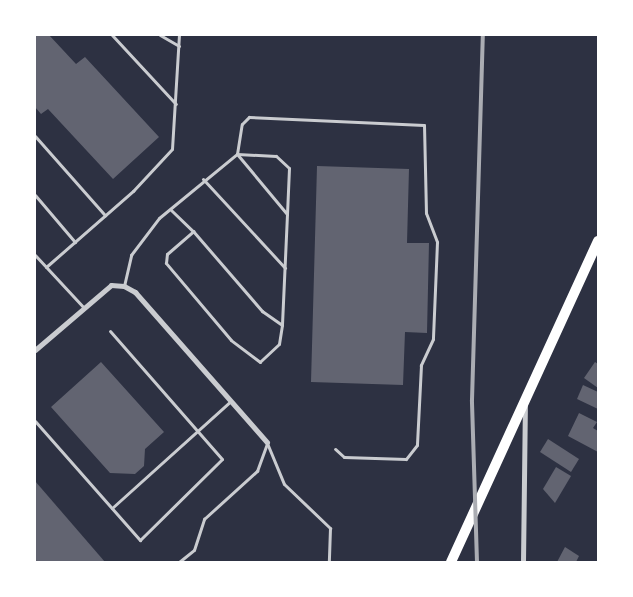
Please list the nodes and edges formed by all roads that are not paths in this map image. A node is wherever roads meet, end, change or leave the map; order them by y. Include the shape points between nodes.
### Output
1 (112, 35) edge
2 (160, 35) edge
3 (180, 35) edge
4 (179, 46) junction
5 (176, 104) junction
6 (35, 136) edge
7 (237, 154) junction
8 (203, 179) junction
9 (35, 196) edge
10 (171, 210) junction
11 (287, 214) junction
12 (105, 215) junction
13 (193, 231) junction
14 (598, 241) edge
15 (75, 242) junction
16 (35, 255) edge
17 (46, 267) junction
18 (285, 268) junction
19 (124, 286) junction
20 (84, 308) junction
21 (282, 324) junction
22 (110, 331) dead end
23 (35, 350) edge
24 (231, 401) junction
25 (525, 406) junction
26 (35, 421) edge
27 (198, 431) junction
28 (267, 442) junction
29 (335, 449) dead end
30 (112, 508) junction
31 (179, 562) edge
32 (329, 562) edge
33 (451, 562) edge
34 (523, 562) edge

1 - 5 lane
2 - 4 lane
3 - 4 lane
4 - 5 lane
5 - 12 lane via 172,149
6 - 12 lane
7 - 8 lane
7 - 11 lane
7 - 11 lane via 276,156 290,168
7 - 29 lane via 242,124 249,117 424,125 426,213 437,242 433,339 421,366 418,445 406,458 344,456
8 - 10 lane
8 - 18 lane
9 - 15 lane
10 - 13 lane
10 - 19 lane via 159,218 131,255
11 - 18 lane
12 - 15 lane
13 - 21 lane via 262,311
13 - 21 lane via 167,254 166,263 231,340 260,362 279,344
14 - 25 main road
15 - 17 lane
16 - 17 lane
17 - 20 lane
18 - 21 lane
19 - 20 street via 110,285
19 - 24 street via 135,292
20 - 23 street
22 - 27 lane
24 - 27 lane
24 - 28 street
25 - 33 main road
25 - 34 street
26 - 30 lane
27 - 30 lane
27 - 30 lane via 222,459 140,540
28 - 31 lane via 257,471 204,519 194,550
28 - 32 lane via 284,484 330,528

